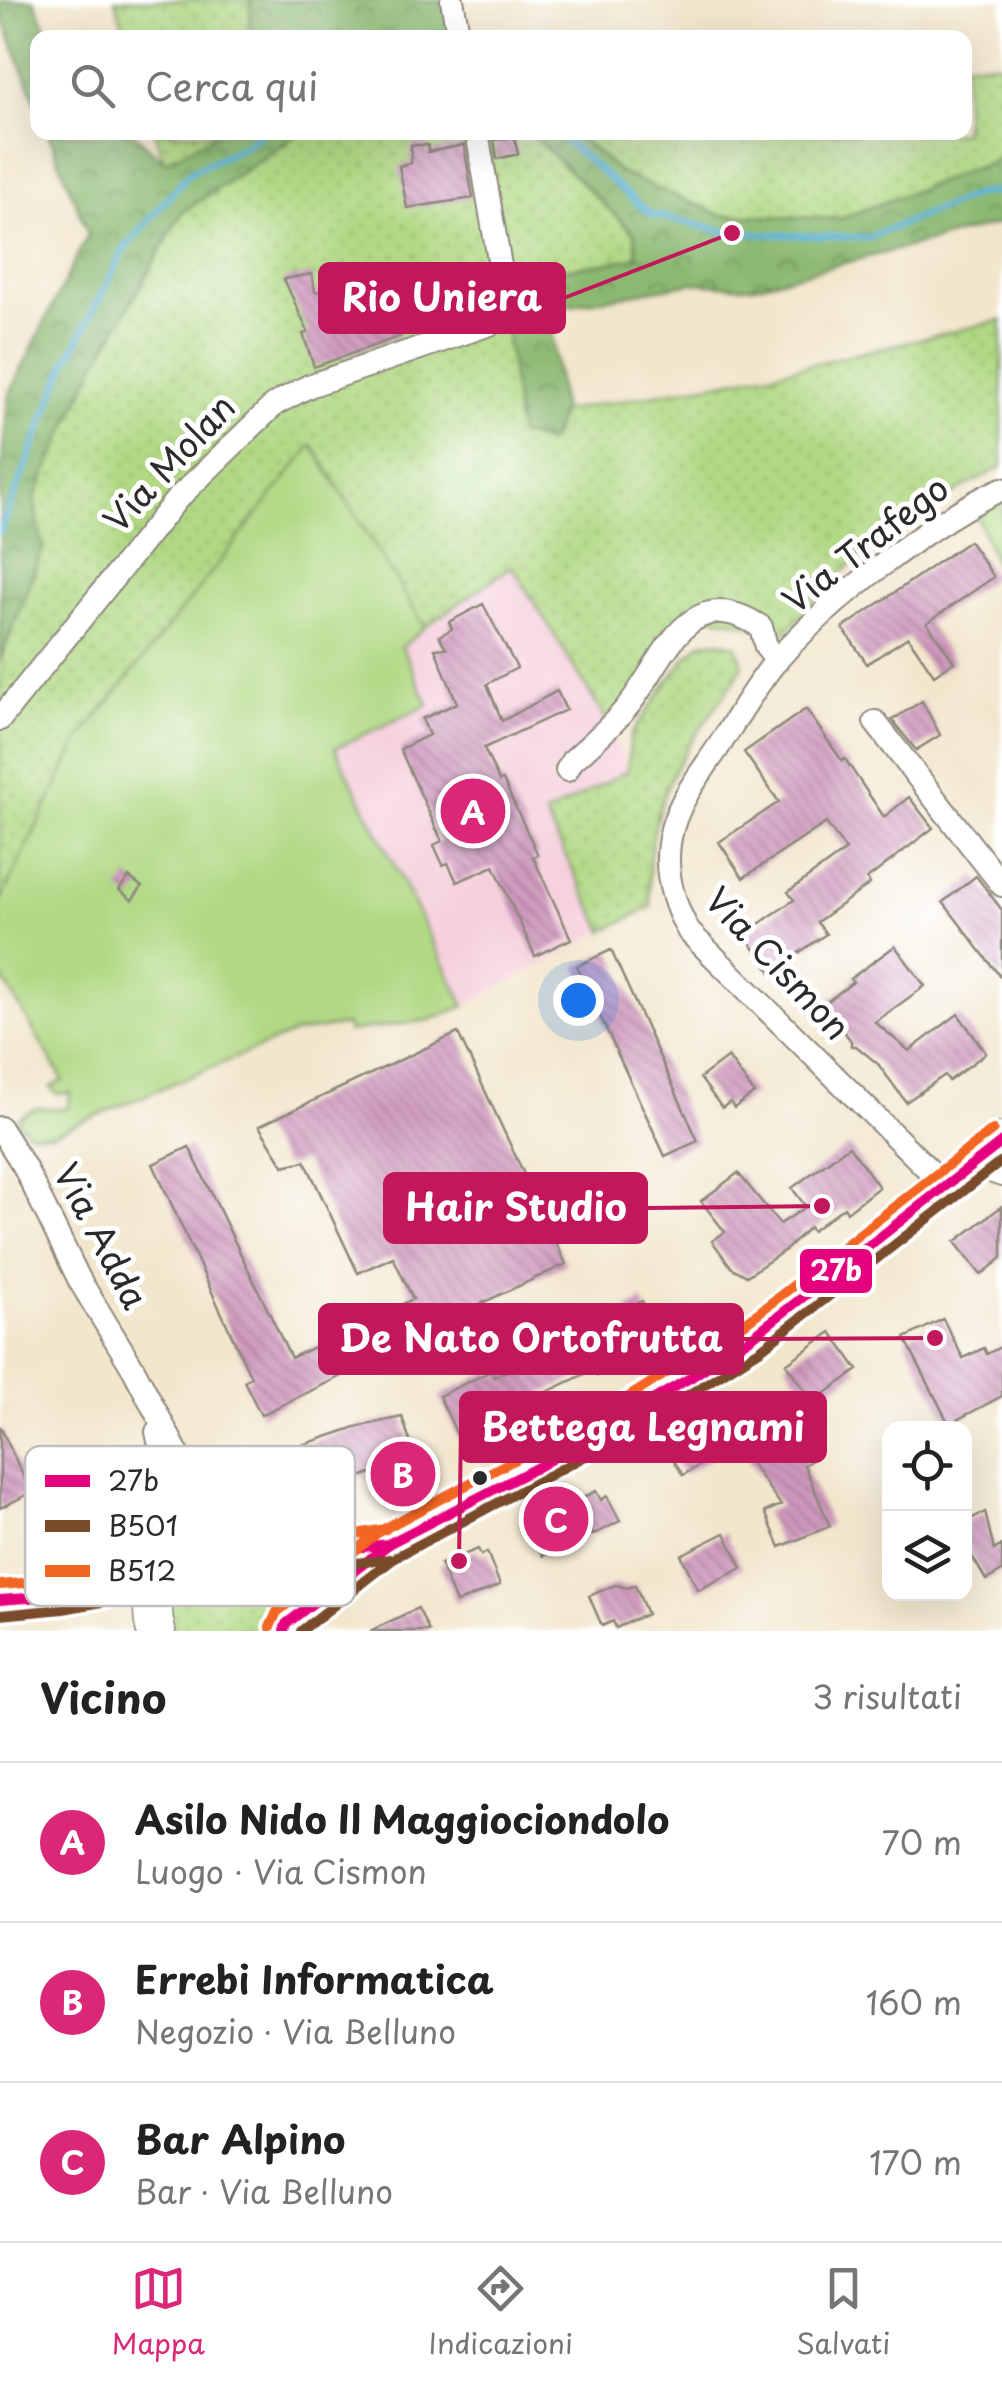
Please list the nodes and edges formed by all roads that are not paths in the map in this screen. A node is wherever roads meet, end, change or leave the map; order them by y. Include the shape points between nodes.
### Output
1 (452, 0) edge
2 (458, 30) edge
3 (478, 140) edge
4 (1002, 489) edge
5 (776, 661) junction
6 (0, 720) edge
7 (876, 722) dead end
8 (567, 770) dead end
9 (1002, 884) edge
10 (0, 1128) edge
11 (981, 1167) edge
12 (138, 1377) junction
13 (160, 1446) edge
14 (174, 1446) edge
15 (388, 1544) junction
16 (355, 1548) edge
17 (355, 1571) edge
18 (25, 1598) edge
19 (0, 1600) edge
20 (106, 1606) edge
21 (311, 1606) edge
22 (285, 1627) edge
23 (155, 1629) edge

1 - 2 street
3 - 6 street, Via Molan via 505,295 490,324 309,386 275,404 178,498
4 - 5 street, Via Trafego via 864,581
5 - 8 street via 761,627 744,615 703,615 665,647 631,703
5 - 11 street, Via Cismon via 684,797 672,830 672,901 688,932
7 - 9 street
10 - 12 street, Via Adda
11 - 15 main road via 690,1378
12 - 13 street, Via Adda
12 - 14 street, Via Adda
15 - 16 main road
15 - 17 main road
18 - 19 main road
20 - 23 main road
21 - 22 main road

